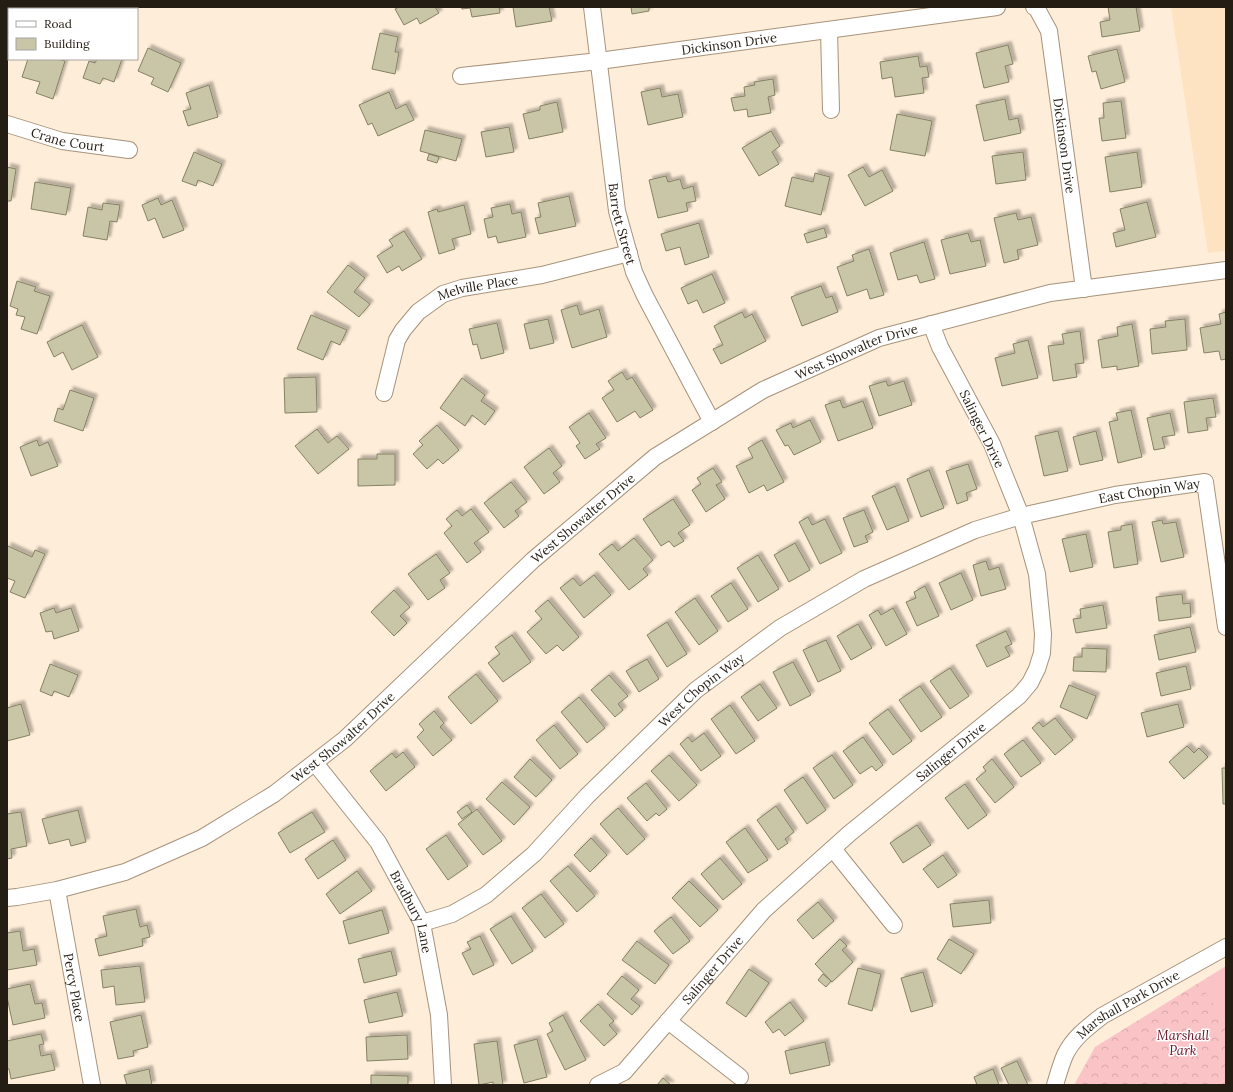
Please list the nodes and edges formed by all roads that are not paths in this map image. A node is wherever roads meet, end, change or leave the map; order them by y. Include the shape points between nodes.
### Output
1 (592, 7) edge
2 (997, 7) edge
3 (1034, 7) edge
4 (829, 30) junction
5 (599, 60) junction
6 (461, 76) dead end
7 (831, 110) dead end
8 (7, 124) edge
9 (129, 150) dead end
10 (629, 253) junction
11 (1226, 270) edge
12 (1084, 289) junction
13 (931, 324) junction
14 (384, 393) dead end
15 (712, 422) junction
16 (1021, 516) junction
17 (1226, 627) edge
18 (315, 763) junction
19 (833, 849) junction
20 (57, 890) junction
21 (7, 898) edge
22 (422, 923) junction
23 (894, 924) dead end
24 (1226, 947) edge
25 (668, 1021) junction
26 (740, 1077) dead end
27 (92, 1085) edge
28 (443, 1085) edge
29 (598, 1085) edge
30 (1055, 1085) edge

1 - 5 street, Barrett Street
2 - 4 street, Dickinson Drive
3 - 12 street, Dickinson Drive via 1049,31
4 - 5 street, Dickinson Drive
4 - 7 street
5 - 6 street, Dickinson Drive
5 - 10 street, Barrett Street via 617,210
8 - 9 street, Crane Court via 62,141
10 - 14 street, Melville Place via 542,275 462,288 443,294 418,312 397,340
10 - 15 street, Barrett Street via 645,296
11 - 12 street, West Showalter Drive
12 - 13 street, West Showalter Drive via 1050,293
13 - 15 street, West Showalter Drive via 880,338 763,390
13 - 16 street, Salinger Drive via 940,347 992,444
15 - 18 street, West Showalter Drive via 654,457 539,556 345,740
16 - 17 street, East Chopin Way via 1115,495 1205,482
16 - 19 street, Salinger Drive via 1037,574 1043,634 1042,653 1030,683 1019,696
16 - 22 street, West Chopin Way via 974,530 864,579 780,628 696,690 586,796 534,854 486,895 452,914
18 - 20 street, West Showalter Drive via 274,794 202,838 125,872
18 - 22 street, Bradbury Lane via 378,842
19 - 23 street
19 - 25 street, Salinger Drive via 764,910
20 - 21 street, West Showalter Drive
20 - 27 street, Percy Place
22 - 28 street, Bradbury Lane via 439,1015
24 - 30 street, Marshall Park Drive via 1102,1016 1084,1030 1065,1055
25 - 26 street
25 - 29 street, Salinger Drive via 624,1072

